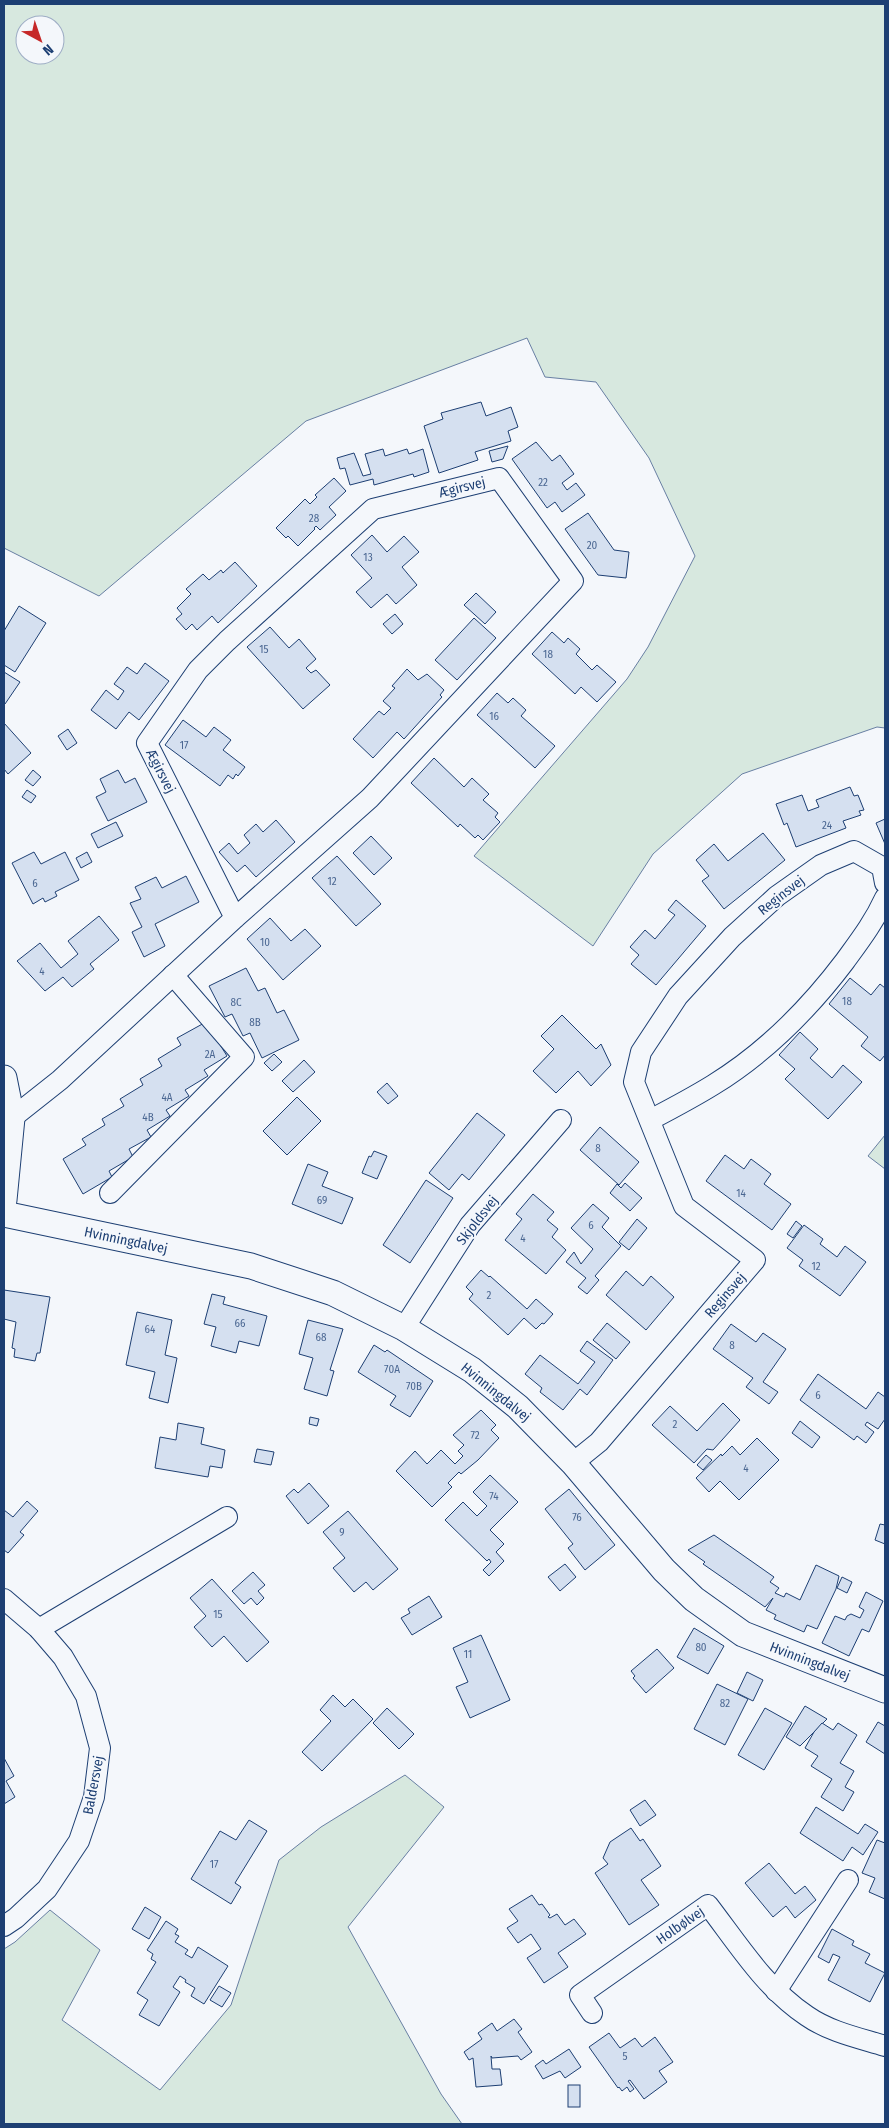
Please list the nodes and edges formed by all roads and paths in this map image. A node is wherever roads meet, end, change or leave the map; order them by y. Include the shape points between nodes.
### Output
1 (885, 883) edge
2 (885, 898) edge
3 (235, 918) junction
4 (174, 975) junction
5 (4, 1078) edge
6 (12, 1118) junction
7 (561, 1120) dead end
8 (650, 1120) junction
9 (110, 1193) dead end
10 (4, 1200) edge
11 (4, 1214) edge
12 (404, 1328) junction
13 (573, 1462) junction
14 (227, 1517) dead end
15 (4, 1599) edge
16 (39, 1629) junction
17 (885, 1690) edge
18 (848, 1880) dead end
19 (4, 1926) edge
20 (776, 1990) junction
21 (592, 2013) dead end
22 (885, 2046) edge

1 - 8 street, Reginsvej via 882,867 854,851 821,865 799,880 732,937 678,996 641,1052 634,1082
2 - 8 street via 874,922 821,993 785,1030 712,1086
3 - 3 street, Ægirsvej via 370,798 573,581 499,478 373,509 198,670 147,743
3 - 4 street, Ægirsvej
4 - 6 street, Ægirsvej via 60,1080
4 - 9 street via 244,1057
5 - 6 street
6 - 10 street
7 - 12 street, Skjoldsvej via 470,1225
8 - 13 street, Reginsvej via 684,1206 755,1260 599,1442
11 - 12 street, Hvinningdalvej via 251,1266 334,1293
12 - 13 street, Hvinningdalvej via 472,1370 518,1407
13 - 17 street, Hvinningdalvej via 664,1570 694,1599 743,1634
14 - 16 street
15 - 16 street, Baldersvej
16 - 19 street, Baldersvej via 63,1657 86,1696 100,1748 94,1797 79,1841 47,1889
18 - 20 street
20 - 21 street, Holbølvej via 708,1905 580,1995
20 - 22 street, Holbølvej via 807,2017 837,2032

